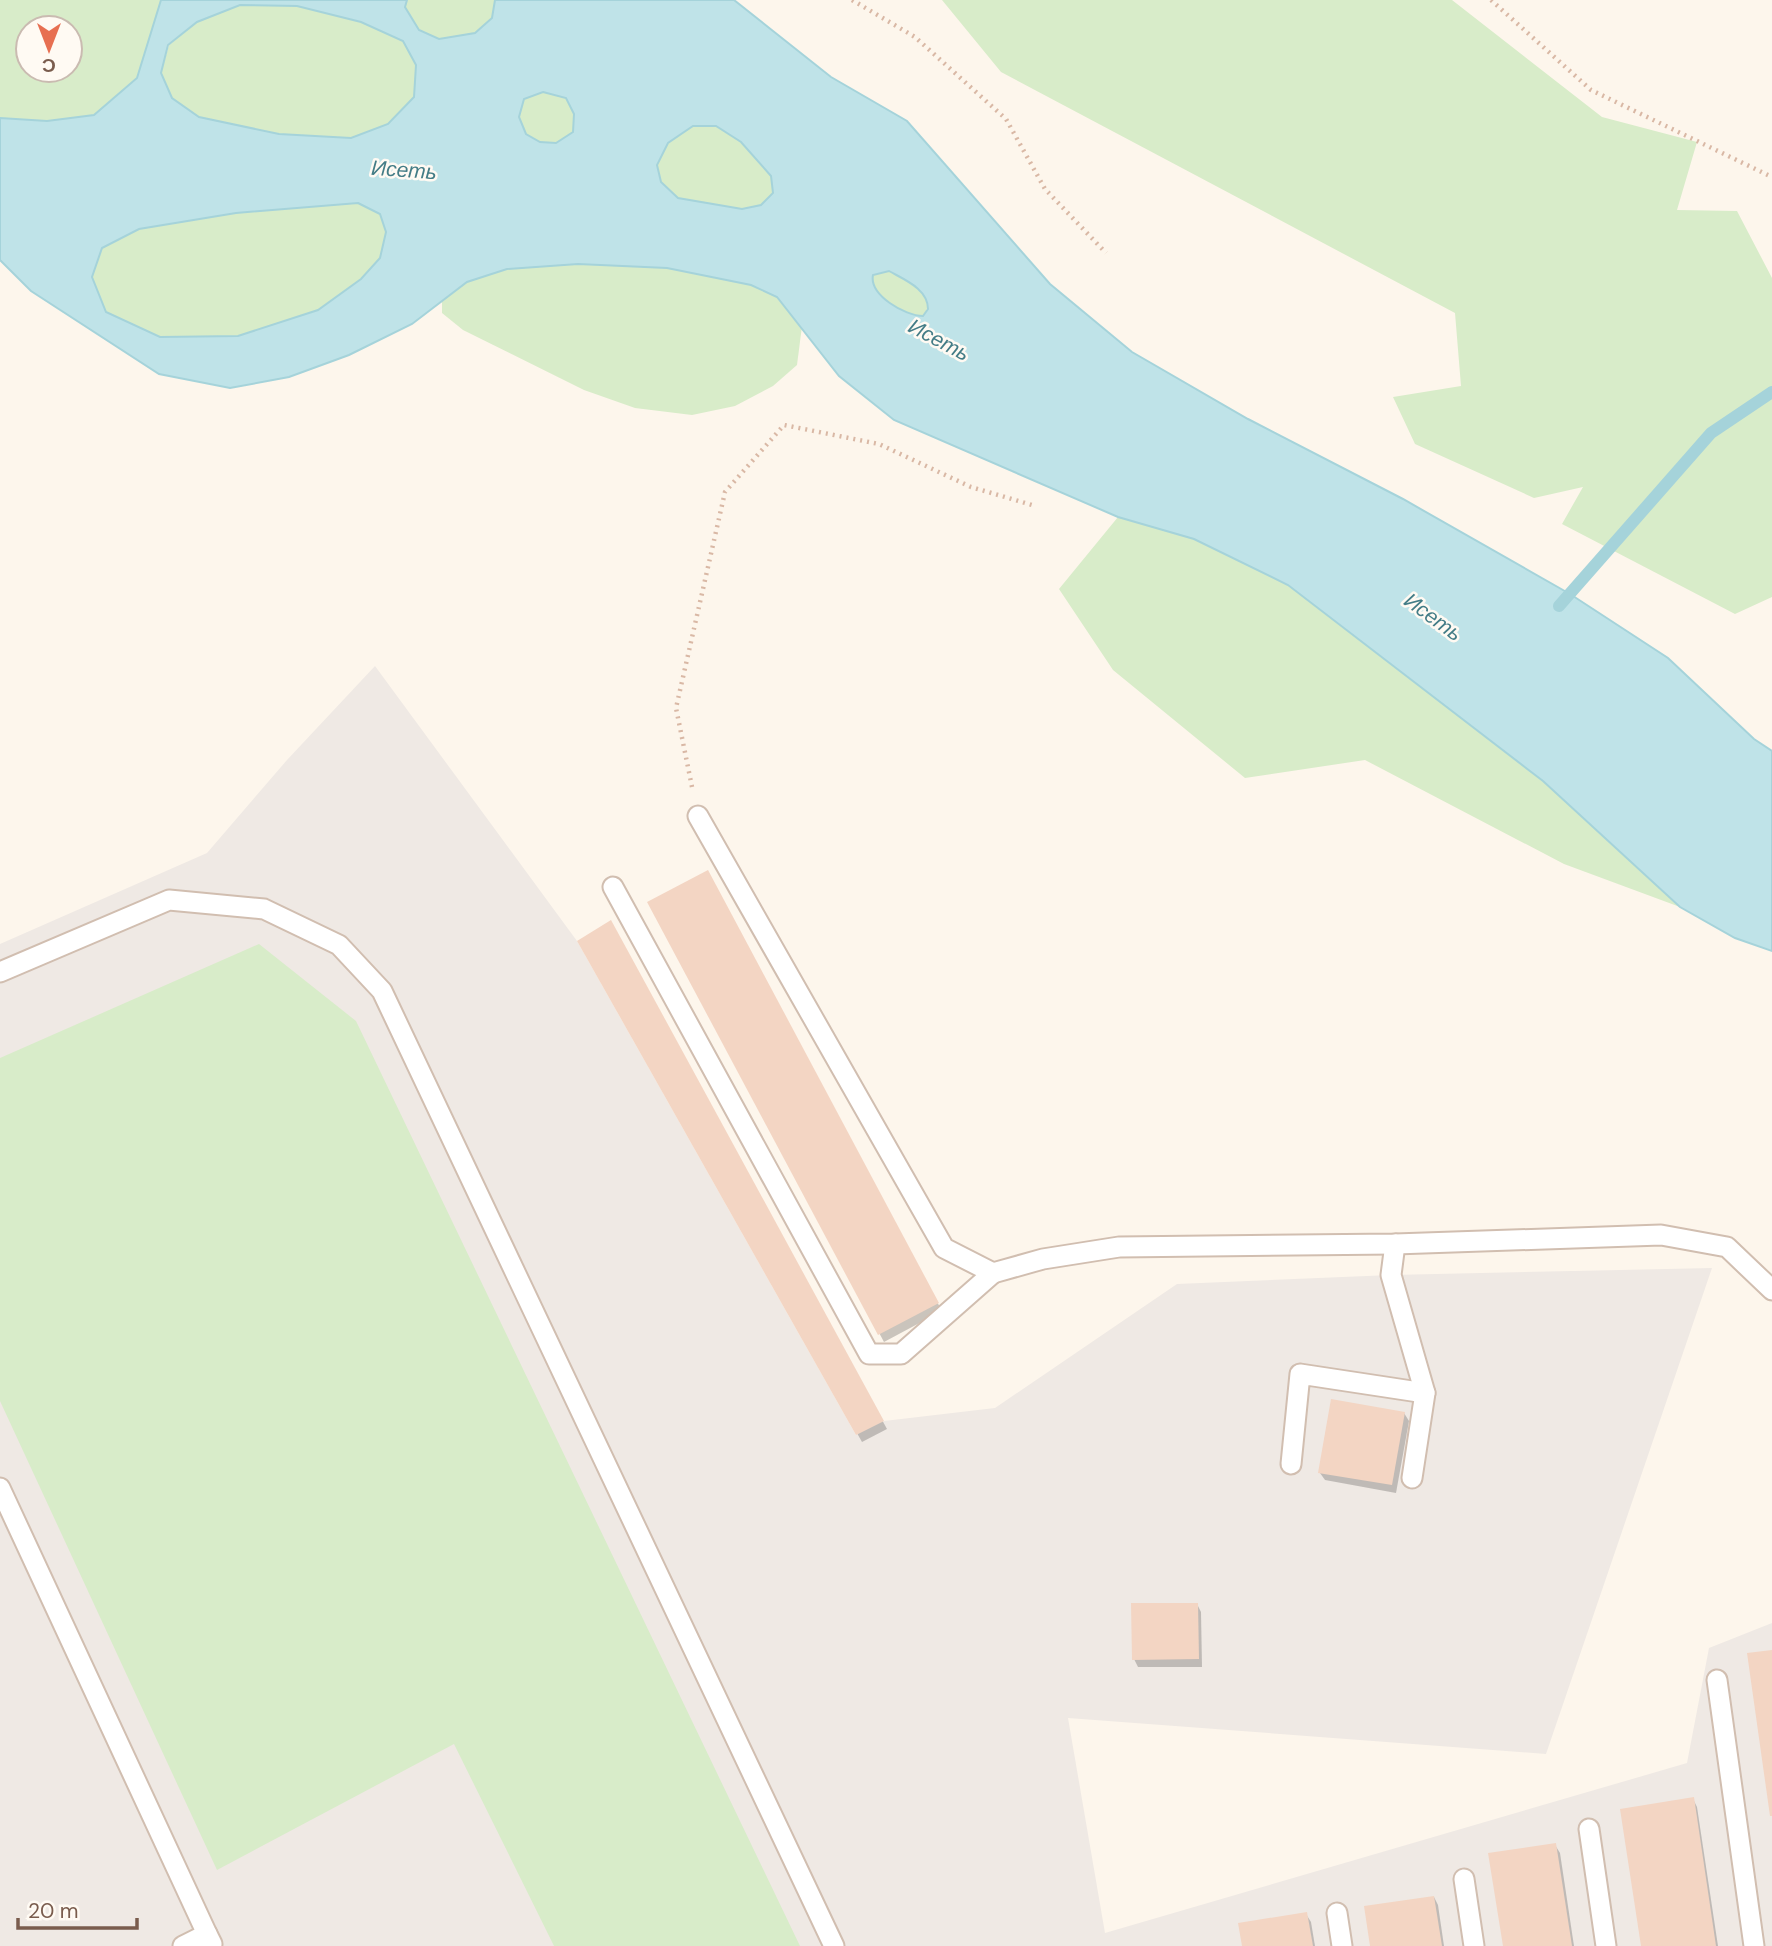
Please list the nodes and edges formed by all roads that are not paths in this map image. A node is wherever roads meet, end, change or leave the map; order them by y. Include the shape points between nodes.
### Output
1 (698, 816) road end
2 (613, 887) dead end
3 (0, 972) edge
4 (1395, 1244) junction
5 (993, 1273) junction
6 (1772, 1290) edge
7 (1425, 1393) junction
8 (1291, 1464) dead end
9 (1412, 1478) dead end
10 (0, 1488) edge
11 (1717, 1680) dead end
12 (1589, 1829) dead end
13 (1465, 1879) dead end
14 (1337, 1913) dead end
15 (210, 1940) edge
16 (183, 1946) edge
17 (834, 1946) edge
18 (1342, 1946) edge
19 (1474, 1946) edge
20 (1606, 1946) edge
21 (1754, 1946) edge

1 - 5 lane via 944,1248
2 - 5 lane via 869,1354 901,1354
3 - 17 lane via 169,900 264,909 339,945 382,991
4 - 5 lane via 1119,1247 1043,1259
4 - 6 lane via 1661,1234 1727,1247
4 - 7 lane via 1391,1275
7 - 8 lane via 1300,1374
7 - 9 lane
10 - 15 lane
11 - 21 lane
12 - 20 lane
13 - 19 lane
14 - 18 lane
15 - 16 lane

